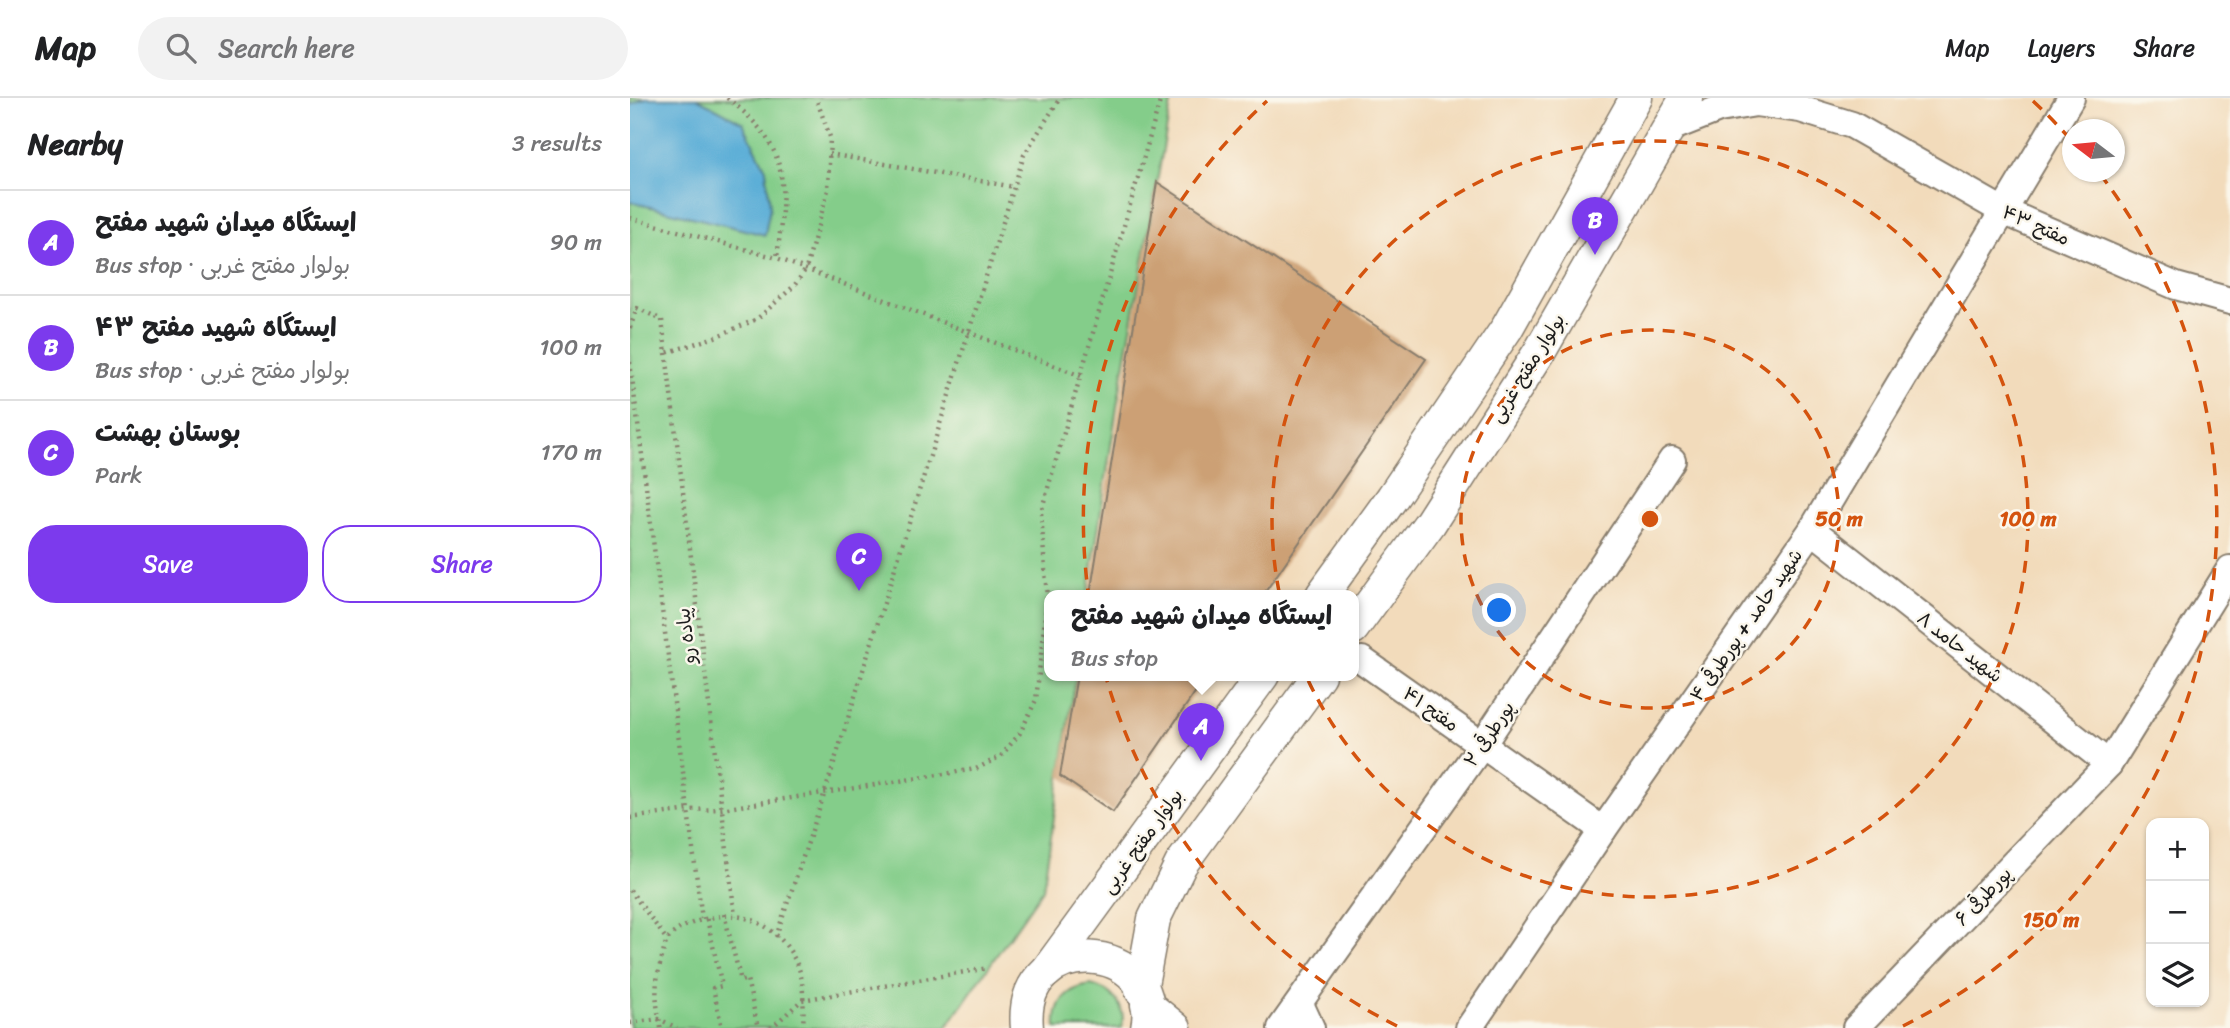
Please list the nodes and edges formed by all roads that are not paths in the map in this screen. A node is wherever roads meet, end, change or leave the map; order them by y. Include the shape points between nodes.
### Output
1 (1636, 98) edge
2 (1686, 98) edge
3 (1831, 98) edge
4 (2071, 98) edge
5 (1852, 125) junction
6 (1668, 129) junction
7 (2003, 211) junction
8 (2230, 302) edge
9 (1672, 460) dead end
10 (1812, 530) junction
11 (2230, 569) edge
12 (1326, 590) edge
13 (1359, 620) edge
14 (1362, 660) dead end
15 (1259, 681) edge
16 (1314, 681) edge
17 (1482, 745) junction
18 (2109, 764) junction
19 (1603, 830) junction
20 (1046, 972) junction
21 (1300, 1004) junction
22 (1145, 1007) edge
23 (1028, 1013) edge
24 (1005, 1028) edge
25 (1175, 1028) edge
26 (1281, 1028) edge
27 (1311, 1028) edge
28 (1469, 1028) edge
29 (1856, 1028) edge

1 - 12 main road, بولوار مفتح غربی via 1507,328
2 - 6 main road, بولوار مفتح غربی
3 - 5 street
4 - 7 street, شهید حامد + پورطرقی ۴
5 - 6 street via 1800,109 1756,103 1719,109
5 - 7 street, مفتح ۴۳
6 - 13 main road, بولوار مفتح غربی via 1532,362 1430,523
7 - 8 street, مفتح ۴۳ via 2176,286
7 - 10 street, شهید حامد + پورطرقی ۴
9 - 17 street, پورطرقی ۲
10 - 18 street, شهید حامد ۸
10 - 19 street, شهید حامد + پورطرقی ۴
11 - 18 street, پورطرقی ۶
14 - 17 street, مفتح ۴۱
15 - 20 main road, بولوار مفتح غربی
16 - 22 main road via 1181,864 1154,919
17 - 19 street, مفتح ۴۱
17 - 21 street, پورطرقی ۲
18 - 29 street, پورطرقی ۶
19 - 28 street, شهید حامد + پورطرقی ۴
20 - 22 main road via 1074,957 1106,959 1126,971
20 - 23 main road, بولوار مفتح غربی via 1035,984
21 - 26 street, پورطرقی ۲
21 - 27 street
22 - 25 main road
23 - 24 main road, بولوار مفتح غربی

